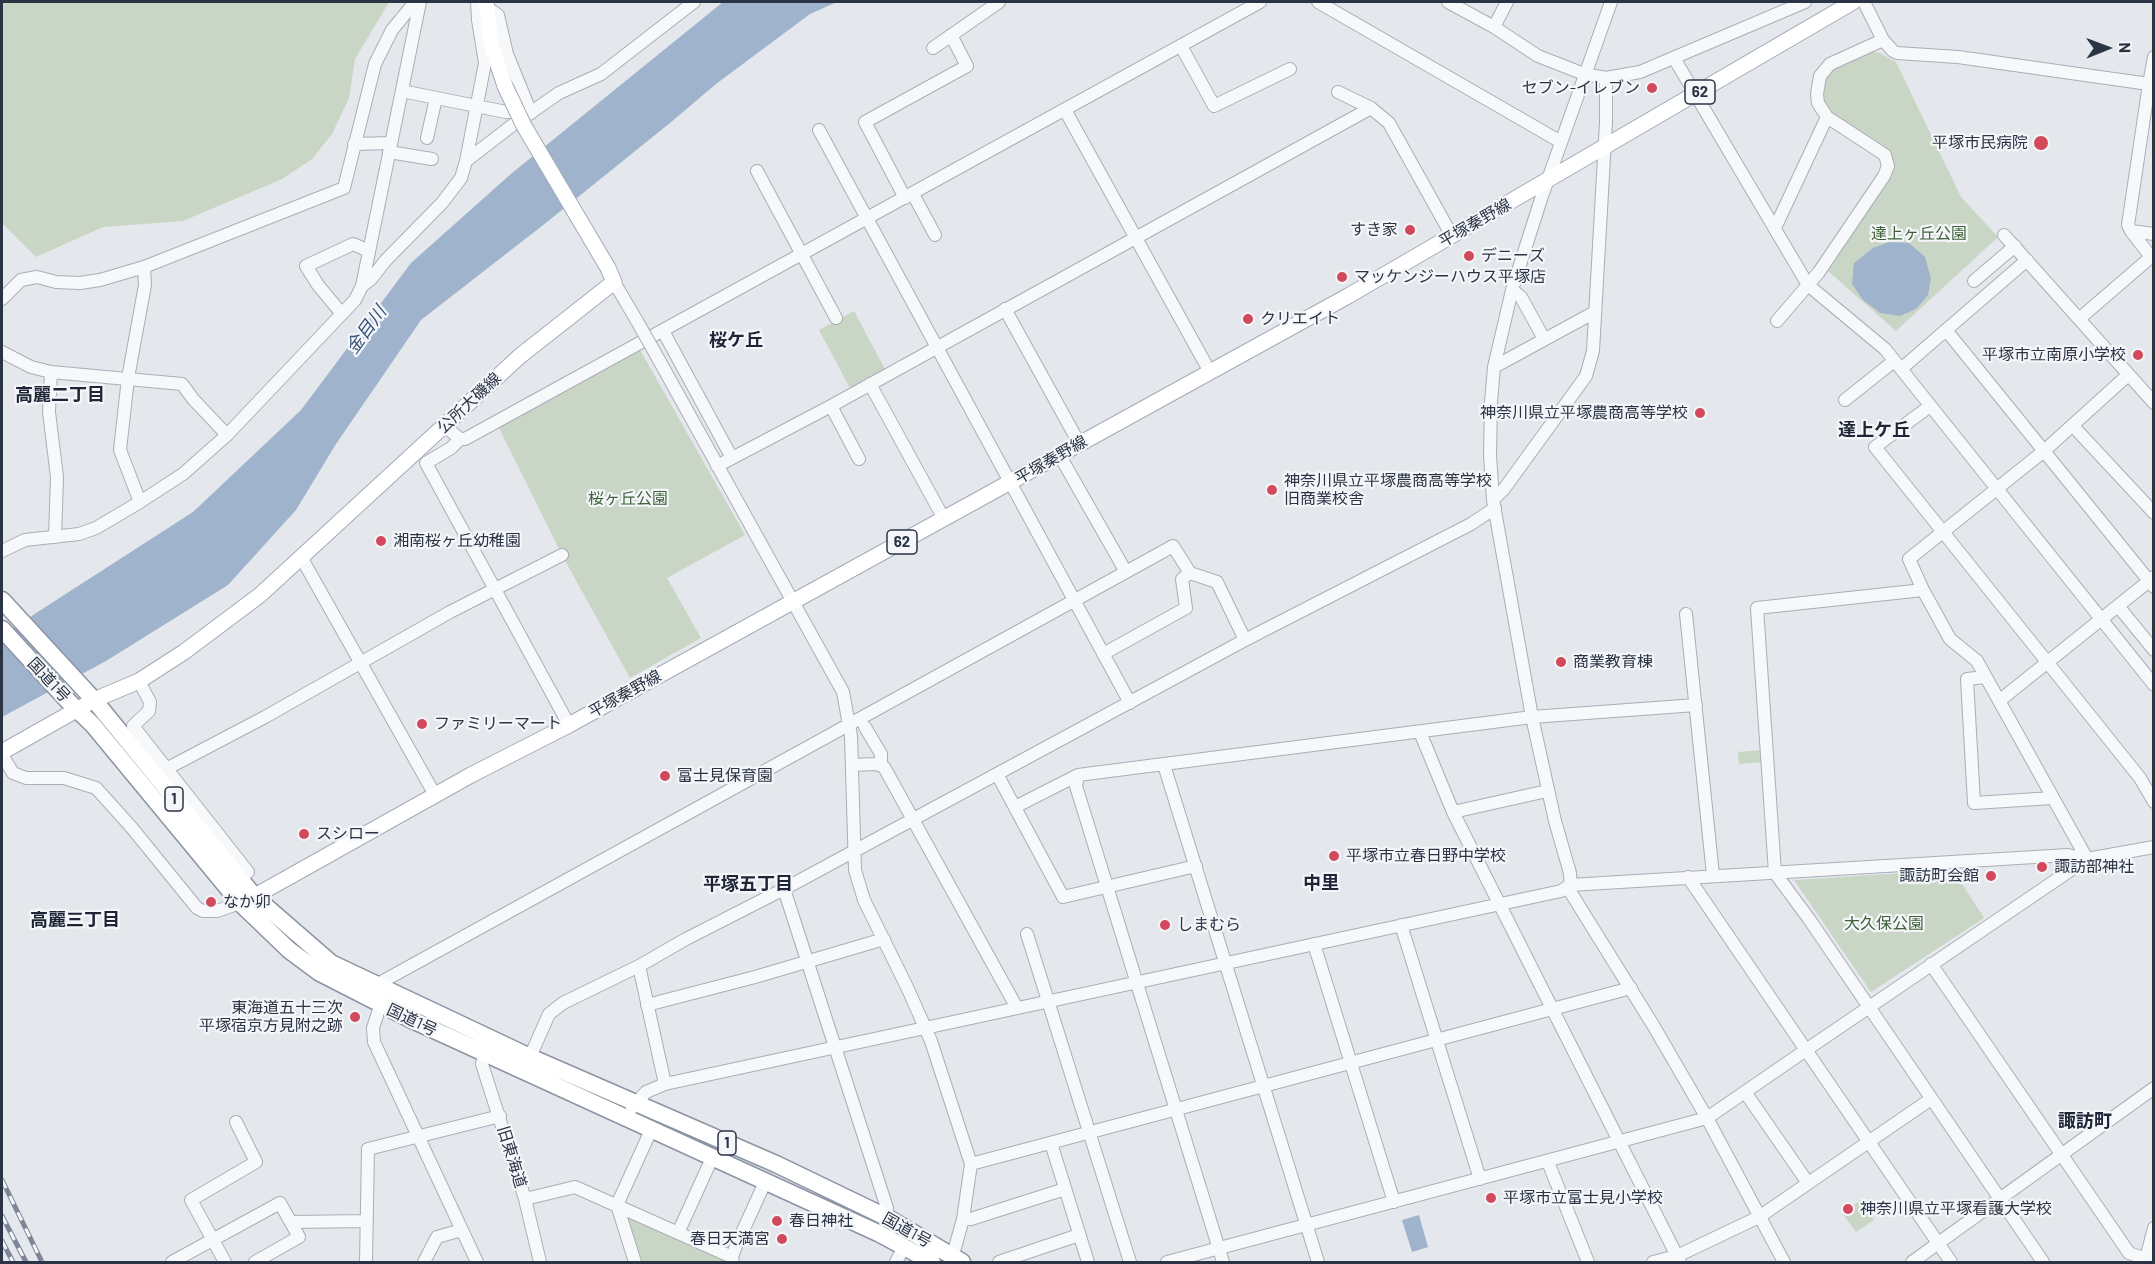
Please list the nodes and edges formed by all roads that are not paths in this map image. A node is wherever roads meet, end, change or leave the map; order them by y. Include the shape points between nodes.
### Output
1 (415, 2) edge
2 (420, 2) edge
3 (693, 2) edge
4 (999, 2) edge
5 (1260, 2) edge
6 (1318, 2) edge
7 (1448, 2) edge
8 (1507, 2) edge
9 (1611, 2) edge
10 (1805, 2) edge
11 (1853, 2) edge
12 (1863, 2) edge
13 (483, 4) edge
14 (1494, 27) junction
15 (951, 35) junction
16 (1883, 40) junction
17 (1181, 46) junction
18 (933, 48) dead end
19 (2154, 57) edge
20 (1674, 58) junction
21 (1290, 69) dead end
22 (1584, 74) junction
23 (1606, 78) junction
24 (2151, 84) edge
25 (402, 91) junction
26 (1338, 92) dead end
27 (1695, 95) junction
28 (436, 98) junction
29 (477, 106) junction
30 (1371, 108) junction
31 (1065, 110) junction
32 (531, 113) junction
33 (1827, 117) junction
34 (819, 130) dead end
35 (427, 138) dead end
36 (1561, 142) junction
37 (354, 144) junction
38 (1605, 145) junction
39 (390, 148) junction
40 (432, 159) dead end
41 (466, 161) junction
42 (757, 171) dead end
43 (1546, 182) junction
44 (909, 196) junction
45 (867, 219) junction
46 (1775, 228) junction
47 (2131, 231) junction
48 (2154, 234) edge
49 (935, 235) dead end
50 (2004, 235) dead end
51 (1452, 236) junction
52 (1135, 237) junction
53 (2015, 246) junction
54 (369, 251) junction
55 (802, 255) junction
56 (2027, 260) junction
57 (144, 267) junction
58 (611, 275) junction
59 (1974, 281) dead end
60 (1808, 285) junction
61 (362, 286) junction
62 (1512, 290) junction
63 (2, 299) edge
64 (1005, 309) junction
65 (1595, 312) junction
66 (342, 314) junction
67 (836, 318) dead end
68 (2079, 319) junction
69 (1777, 321) dead end
70 (1947, 330) junction
71 (663, 331) junction
72 (1544, 339) junction
73 (936, 346) junction
74 (2, 352) edge
75 (1898, 365) junction
76 (1494, 367) junction
77 (51, 372) junction
78 (1210, 372) junction
79 (2128, 375) junction
80 (128, 378) junction
81 (870, 384) junction
82 (1845, 400) dead end
83 (2154, 404) edge
84 (1930, 405) junction
85 (831, 406) junction
86 (445, 426) junction
87 (2073, 426) junction
88 (227, 435) junction
89 (460, 439) junction
90 (1079, 443) junction
91 (2044, 451) junction
92 (1060, 456) junction
93 (732, 458) junction
94 (859, 459) dead end
95 (717, 466) junction
96 (1010, 483) junction
97 (1997, 489) junction
98 (140, 502) junction
99 (1494, 504) junction
100 (2154, 513) edge
101 (944, 519) junction
102 (1943, 532) junction
103 (55, 537) junction
104 (2, 551) edge
105 (562, 555) dead end
106 (301, 557) junction
107 (1126, 572) junction
108 (1190, 573) junction
109 (2152, 582) edge
110 (495, 590) junction
111 (1923, 590) junction
112 (2, 600) edge
113 (1074, 600) junction
114 (794, 602) junction
115 (2118, 606) junction
116 (1686, 614) dead end
117 (2101, 620) junction
118 (2, 629) edge
119 (1245, 640) junction
120 (2154, 650) edge
121 (1103, 654) junction
122 (2048, 662) junction
123 (360, 663) junction
124 (1986, 677) junction
125 (139, 681) junction
126 (2154, 685) edge
127 (91, 697) junction
128 (1999, 701) junction
129 (1130, 703) junction
130 (1696, 705) junction
131 (72, 706) junction
132 (1533, 717) junction
133 (850, 724) junction
134 (569, 725) junction
135 (865, 727) dead end
136 (1420, 732) junction
137 (2, 753) edge
138 (853, 765) junction
139 (881, 765) junction
140 (1164, 765) junction
141 (166, 769) junction
142 (997, 774) junction
143 (1078, 775) junction
144 (1547, 791) junction
145 (435, 795) junction
146 (2053, 798) junction
147 (2154, 802) edge
148 (1016, 807) junction
149 (1453, 812) junction
150 (914, 819) junction
151 (2154, 847) edge
152 (854, 852) junction
153 (2087, 859) junction
154 (1196, 866) junction
155 (1775, 873) junction
156 (1713, 876) junction
157 (1688, 877) junction
158 (240, 879) junction
159 (1570, 885) junction
160 (1107, 888) junction
161 (784, 889) junction
162 (248, 900) junction
163 (1499, 903) junction
164 (1401, 925) junction
165 (1027, 934) dead end
166 (884, 939) junction
167 (1314, 944) junction
168 (808, 962) junction
169 (1224, 963) junction
170 (1931, 964) junction
171 (639, 966) junction
172 (1137, 983) junction
173 (1631, 988) junction
174 (380, 993) junction
175 (1049, 1002) junction
176 (647, 1005) junction
177 (1869, 1007) junction
178 (1017, 1008) junction
179 (1552, 1010) junction
180 (926, 1027) junction
181 (1437, 1040) junction
182 (835, 1047) junction
183 (1806, 1050) junction
184 (484, 1053) junction
185 (530, 1057) junction
186 (1350, 1064) junction
187 (665, 1084) junction
188 (1263, 1087) junction
189 (2154, 1088) edge
190 (1745, 1092) junction
191 (1931, 1099) junction
192 (631, 1110) junction
193 (1176, 1110) junction
194 (500, 1116) junction
195 (1707, 1118) junction
196 (236, 1122) dead end
197 (652, 1128) junction
198 (1090, 1133) junction
199 (419, 1136) junction
200 (1620, 1142) junction
201 (1051, 1143) junction
202 (1868, 1143) junction
203 (2061, 1155) junction
204 (713, 1156) junction
205 (1548, 1162) junction
206 (971, 1164) junction
207 (1480, 1179) junction
208 (766, 1180) junction
209 (1808, 1183) junction
210 (1065, 1189) junction
211 (525, 1199) junction
212 (1999, 1199) junction
213 (1394, 1202) junction
214 (617, 1205) junction
215 (1759, 1217) junction
216 (888, 1218) junction
217 (963, 1220) junction
218 (366, 1221) junction
219 (291, 1222) junction
220 (1307, 1225) junction
221 (2154, 1228) edge
222 (462, 1230) junction
223 (678, 1233) junction
224 (1079, 1235) junction
225 (212, 1240) junction
226 (1938, 1244) junction
227 (904, 1247) junction
228 (1219, 1248) junction
229 (1679, 1259) edge
230 (732, 1260) edge
231 (955, 1261) edge
232 (2146, 1261) edge
233 (172, 1263) edge
234 (225, 1263) edge
235 (255, 1263) edge
236 (366, 1263) edge
237 (424, 1263) edge
238 (477, 1263) edge
239 (540, 1263) edge
240 (635, 1263) edge
241 (896, 1263) edge
242 (932, 1263) edge
243 (999, 1263) edge
244 (1088, 1263) edge
245 (1130, 1263) edge
246 (1167, 1263) edge
247 (1224, 1263) edge
248 (1318, 1263) edge
249 (1588, 1263) edge
250 (1653, 1263) edge
251 (1784, 1263) edge
252 (1912, 1263) edge
253 (1951, 1263) edge
254 (2043, 1263) edge

1 - 37 street via 392,30 375,64
2 - 25 street
3 - 32 street via 601,74 559,93
4 - 15 street
5 - 17 street
6 - 36 street
7 - 14 street
8 - 14 street
9 - 22 street
10 - 20 street
11 - 27 main road, 平塚秦野線 / 62
12 - 16 street
13 - 29 street via 478,20 485,63
13 - 32 street via 498,15 507,54
13 - 58 main road, bridge via 490,44 505,86
14 - 22 street via 1538,56
15 - 18 street
15 - 44 street via 967,66 865,123
16 - 24 street via 1897,53 1958,57
16 - 33 street via 1837,59 1824,69 1817,94
17 - 21 street via 1214,106
17 - 31 street
19 - 24 street
20 - 23 street via 1640,72
20 - 27 street
22 - 23 street
22 - 36 street
23 - 38 street
24 - 47 street via 2128,225
25 - 28 street
25 - 39 street
26 - 30 street
27 - 38 main road, 平塚秦野線 / 62
27 - 46 street
28 - 29 street
28 - 35 street
29 - 32 street
29 - 41 street
30 - 51 street via 1389,123
30 - 52 street
31 - 44 street
31 - 52 street
32 - 41 street
33 - 46 street
33 - 60 street via 1885,155 1888,166
34 - 45 street
36 - 43 street
37 - 39 street
37 - 57 street via 344,188
38 - 43 main road, 平塚秦野線 / 62
38 - 65 street
39 - 40 street
39 - 54 street
41 - 61 street via 461,178 442,203
42 - 55 street
43 - 51 main road, 平塚秦野線 / 62
43 - 62 street
44 - 45 street
44 - 49 street
45 - 55 street
45 - 73 street
46 - 60 street
47 - 48 street
47 - 68 street via 2151,257
50 - 53 street
51 - 78 main road, 平塚秦野線 / 62
52 - 64 street
52 - 78 street
53 - 56 street
53 - 59 street
54 - 61 street
54 - 66 street via 353,244 306,266
55 - 67 street
55 - 71 street
56 - 68 street
56 - 70 street
57 - 63 street via 80,283 37,277 21,280
57 - 80 street via 145,285
58 - 86 main road, 公所大磯線
58 - 95 street, bridge
60 - 69 street
60 - 75 street via 1885,349
61 - 66 street
62 - 72 street via 1521,297
62 - 76 street
64 - 73 street
64 - 90 street
65 - 72 street
65 - 99 street via 1593,351 1586,376
66 - 88 street
68 - 79 street
70 - 75 street
70 - 91 street
71 - 89 street
71 - 93 street
72 - 76 street
73 - 81 street
73 - 96 street
74 - 77 street
75 - 82 street
75 - 84 street
76 - 99 street via 1490,455
77 - 80 street
77 - 103 street via 49,412 57,477
78 - 90 main road, 平塚秦野線 / 62
79 - 83 street
79 - 87 street
80 - 88 street via 182,384
80 - 98 street via 120,450
81 - 85 street
81 - 101 street
84 - 97 street
84 - 102 street via 1875,447
85 - 93 street
85 - 94 street
86 - 89 street
86 - 106 main road, 公所大磯線
87 - 91 street
87 - 100 street
88 - 98 street via 183,474
89 - 110 street via 426,462
90 - 92 main road, 平塚秦野線 / 62
91 - 97 street
91 - 109 street
92 - 96 main road, 平塚秦野線 / 62
92 - 107 street
93 - 95 street
95 - 114 street
96 - 101 main road, 平塚秦野線 / 62
96 - 113 street
97 - 102 street
97 - 117 street
98 - 103 street via 96,528
99 - 119 street via 1471,524
99 - 132 street
101 - 114 main road, 平塚秦野線 / 62
102 - 111 street via 1909,559
102 - 122 street
103 - 104 street via 26,540
105 - 110 street
106 - 123 street
106 - 125 main road, 公所大磯線 via 260,594
107 - 108 street via 1173,546
107 - 113 street
108 - 119 street via 1217,582
108 - 121 street via 1182,579 1186,608
109 - 115 street
110 - 123 street
110 - 134 street
111 - 124 street via 1950,639 1977,661
111 - 155 street via 1757,608
112 - 127 highway, 1
113 - 121 street
113 - 133 street
114 - 133 street via 843,692
114 - 134 main road, 平塚秦野線 / 62
115 - 117 street
115 - 120 street
116 - 130 street
117 - 122 street
117 - 126 street
118 - 131 highway, 国道1号 / 1
119 - 129 street
121 - 129 street
122 - 128 street
122 - 147 street via 2140,778
123 - 141 street
123 - 145 street
124 - 128 street
124 - 146 street via 1967,679 1974,803
125 - 127 main road, 公所大磯線
125 - 141 street via 150,702 149,711 133,726
127 - 131 main road, 公所大磯線
127 - 158 highway, 国道1号 / 1
128 - 146 street
129 - 142 street
130 - 132 street
130 - 156 street
131 - 137 main road
131 - 162 highway, 国道1号 / 1
132 - 136 street
132 - 144 street
133 - 138 street
133 - 174 street
134 - 145 main road, 平塚秦野線 / 62
135 - 139 street via 881,754
136 - 140 street
136 - 149 street
137 - 162 street via 13,773 26,778 64,778 96,788 197,908 217,910
138 - 139 street
138 - 152 street
139 - 150 street
140 - 143 street
140 - 154 street
141 - 158 street via 248,872
142 - 148 street
142 - 150 street
143 - 148 street
143 - 160 street via 1076,786
144 - 149 street
144 - 159 street
145 - 162 main road, 平塚秦野線 / 62
146 - 153 street
148 - 160 street via 1063,897
149 - 163 street
150 - 152 street
150 - 178 street
151 - 153 street
152 - 161 street
152 - 166 street via 864,900
153 - 155 street via 2068,855
153 - 170 street
154 - 160 street
154 - 169 street
155 - 156 street
155 - 177 street
156 - 157 street
157 - 159 street
157 - 183 street
158 - 162 highway, 国道1号 / 1
159 - 163 street via 1561,891
159 - 173 street via 1571,893
160 - 172 street
161 - 168 street
161 - 171 street
162 - 174 highway, 国道1号 / 1 via 331,963
163 - 164 street
163 - 179 street
164 - 167 street
164 - 181 street
165 - 175 street
166 - 168 street
166 - 180 street
167 - 169 street
167 - 186 street
168 - 176 street
168 - 182 street
169 - 172 street
169 - 188 street
170 - 177 street
170 - 203 street
171 - 176 street
171 - 185 street via 551,1012
172 - 175 street
172 - 193 street
173 - 179 street
173 - 195 street
174 - 184 highway, 国道1号 / 1
174 - 185 highway, 国道1号 / 1
174 - 199 street via 374,1041
175 - 178 street
175 - 198 street
176 - 187 street
177 - 183 street
177 - 191 street
178 - 180 street
179 - 181 street
179 - 200 street
180 - 182 street
180 - 206 street
181 - 186 street
181 - 207 street
182 - 187 street
182 - 216 street
183 - 190 street
183 - 202 street
184 - 192 highway, 国道1号 / 1
184 - 194 street, 旧東海道 via 482,1064
185 - 192 highway, 国道1号 / 1
186 - 188 street
186 - 213 street
187 - 192 street via 646,1092
188 - 193 street
188 - 220 street
189 - 203 street
190 - 195 street
190 - 209 street
191 - 202 street
191 - 212 street
192 - 197 highway, 国道1号 / 1
192 - 216 highway, 国道1号 / 1 via 776,1164
193 - 198 street
193 - 228 street
194 - 199 street
194 - 211 street, 旧東海道
195 - 200 street
195 - 215 street
196 - 225 street via 256,1162 191,1200
197 - 204 highway, 国道1号 / 1
197 - 214 street
198 - 201 street
198 - 245 street
199 - 218 street via 368,1149
199 - 222 street
200 - 205 street
200 - 229 street
201 - 206 street
201 - 210 street
202 - 209 street
202 - 226 street
203 - 212 street
203 - 232 street via 2129,1253
204 - 208 highway, 国道1号 / 1
204 - 223 street
205 - 207 street
205 - 249 street
206 - 217 street
207 - 213 street
208 - 227 highway, 国道1号 / 1
208 - 230 street
209 - 215 street
210 - 217 street
210 - 224 street
211 - 214 street via 575,1187
211 - 239 street, 旧東海道
212 - 226 street
212 - 254 street
213 - 220 street
214 - 223 street
214 - 240 street
215 - 229 street
215 - 251 street
216 - 231 highway, 国道1号 / 1
217 - 231 street
218 - 219 street
218 - 236 street
219 - 225 street via 280,1203
219 - 235 street via 299,1237
220 - 228 street
220 - 248 street
221 - 232 street
222 - 237 street via 437,1237
222 - 238 street
223 - 230 street
224 - 243 street
224 - 244 street
225 - 233 street
225 - 234 street
226 - 252 street
226 - 253 street
227 - 241 street
227 - 242 highway, 国道1号 / 1
228 - 246 street
228 - 247 street
229 - 250 street

